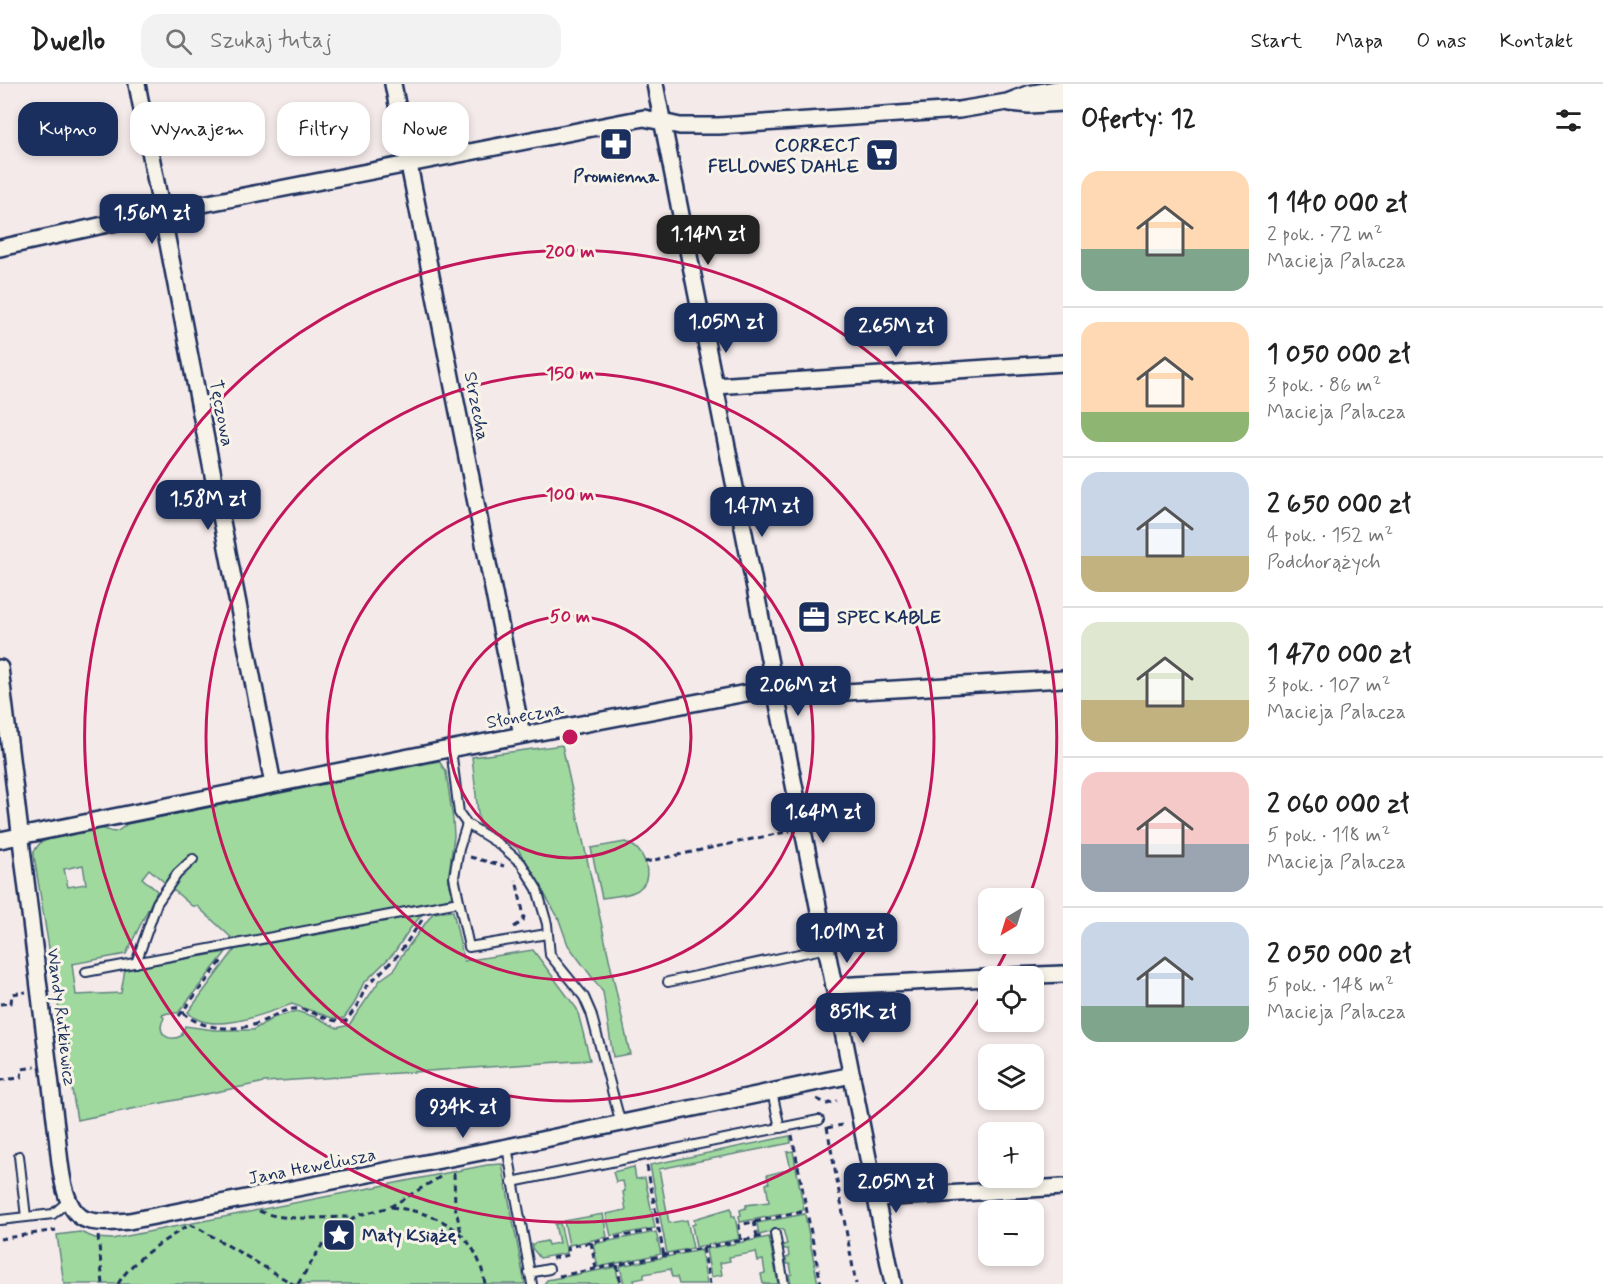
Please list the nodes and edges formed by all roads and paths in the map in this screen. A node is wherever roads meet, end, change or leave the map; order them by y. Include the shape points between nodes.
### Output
1 (137, 84) edge
2 (393, 84) edge
3 (656, 84) edge
4 (1063, 88) edge
5 (1028, 95) edge
6 (1063, 103) edge
7 (662, 121) junction
8 (409, 163) junction
9 (162, 212) junction
10 (0, 248) edge
11 (1063, 363) edge
12 (715, 386) junction
13 (0, 668) edge
14 (1063, 679) edge
15 (777, 694) junction
16 (522, 735) junction
17 (451, 749) junction
18 (273, 784) junction
19 (467, 824) junction
20 (803, 828) junction
21 (19, 836) junction
22 (0, 840) edge
23 (193, 859) dead end
24 (645, 862) dead end
25 (459, 902) junction
26 (432, 907) junction
27 (547, 934) junction
28 (235, 944) junction
29 (827, 948) junction
30 (136, 963) junction
31 (86, 972) dead end
32 (1063, 974) edge
33 (1044, 975) edge
34 (978, 979) edge
35 (668, 982) dead end
36 (835, 986) junction
37 (31, 992) dead end
38 (0, 1004) edge
39 (183, 1012) junction
40 (179, 1016) dead end
41 (40, 1066) dead end
42 (852, 1075) junction
43 (0, 1078) edge
44 (772, 1092) junction
45 (822, 1120) joint
46 (621, 1124) junction
47 (842, 1125) dead end
48 (780, 1128) junction
49 (826, 1128) junction
50 (792, 1134) dead end
51 (507, 1147) junction
52 (19, 1156) dead end
53 (452, 1158) junction
54 (646, 1163) dead end
55 (444, 1173) dead end
56 (512, 1182) junction
57 (1063, 1187) edge
58 (876, 1198) junction
59 (67, 1202) junction
60 (390, 1207) junction
61 (257, 1208) dead end
62 (807, 1211) junction
63 (26, 1217) junction
64 (187, 1217) junction
65 (352, 1218) junction
66 (0, 1220) edge
67 (754, 1221) junction
68 (659, 1229) junction
69 (56, 1230) dead end
70 (462, 1233) junction
71 (775, 1234) joint
72 (97, 1236) dead end
73 (757, 1238) junction
74 (0, 1239) edge
75 (741, 1241) junction
76 (591, 1242) junction
77 (703, 1248) junction
78 (664, 1256) junction
79 (550, 1259) dead end
80 (617, 1265) junction
81 (549, 1269) dead end
82 (596, 1269) junction
83 (529, 1273) junction
84 (554, 1277) dead end
85 (103, 1284) edge
86 (118, 1284) edge
87 (293, 1284) edge
88 (298, 1284) edge
89 (485, 1284) edge
90 (531, 1284) edge
91 (621, 1284) edge
92 (710, 1284) edge
93 (784, 1284) edge
94 (820, 1284) edge
95 (856, 1284) edge
96 (893, 1284) edge

1 - 9 street, Tęczowa
2 - 8 street, Strzecha
3 - 7 street
4 - 5 street
5 - 6 street
5 - 7 street via 959,110 719,126 680,126
7 - 8 street via 644,118
7 - 12 street
8 - 9 street
8 - 16 street, Strzecha
9 - 10 street
9 - 18 street, Tęczowa
11 - 12 street
12 - 15 street
13 - 21 street, Wandy Rutkiewicz
14 - 15 street, Słoneczna
15 - 16 street, Słoneczna via 757,691
15 - 20 street
16 - 17 street, Słoneczna
17 - 18 street, Słoneczna
17 - 19 lane via 459,813
18 - 21 street, Słoneczna
19 - 25 lane via 454,878
19 - 27 lane via 521,863 537,889
20 - 24 path
20 - 29 street
21 - 22 street, Słoneczna
21 - 59 street, Wandy Rutkiewicz
23 - 30 lane via 156,903
25 - 26 lane
25 - 27 lane via 469,947
26 - 28 lane
26 - 39 path via 398,955 366,987 346,1021 336,1023 294,1009 236,1028 208,1026 190,1020
27 - 46 lane via 550,955 584,997 591,1013
28 - 30 lane
28 - 39 path
29 - 35 lane
29 - 36 street
30 - 31 lane
32 - 33 street
34 - 36 street
36 - 42 street
37 - 38 path via 12,994 11,1003
39 - 40 path
41 - 43 path via 22,1069 21,1078
42 - 44 street, Jana Heweliusza
42 - 58 street
44 - 46 street, Jana Heweliusza
44 - 48 lane
45 - 48 lane
45 - 49 path
46 - 51 street, Jana Heweliusza
47 - 49 path
48 - 56 lane
49 - 95 path
50 - 62 path
51 - 53 street, Jana Heweliusza
51 - 56 lane
52 - 63 lane
53 - 64 street, Jana Heweliusza
53 - 70 path via 455,1206
54 - 68 path
55 - 60 path
56 - 83 lane
57 - 58 street
58 - 96 street
59 - 63 lane via 53,1214
59 - 64 street, Jana Heweliusza via 84,1219 97,1222
60 - 65 path
60 - 70 path via 427,1213
61 - 65 path via 266,1214
62 - 67 path
62 - 94 path
63 - 66 lane
64 - 86 path via 137,1261
64 - 87 path via 200,1229
65 - 88 path via 322,1245
67 - 73 path
67 - 75 path via 739,1225
68 - 76 path
68 - 78 path
69 - 74 path
70 - 89 path via 475,1254
71 - 73 path
71 - 93 lane
72 - 85 path
73 - 75 path
75 - 77 path
76 - 79 path via 568,1247 569,1255
76 - 82 path
77 - 78 path
77 - 92 path
78 - 80 path
80 - 82 path
80 - 91 path
81 - 83 lane
82 - 84 path
83 - 90 lane

